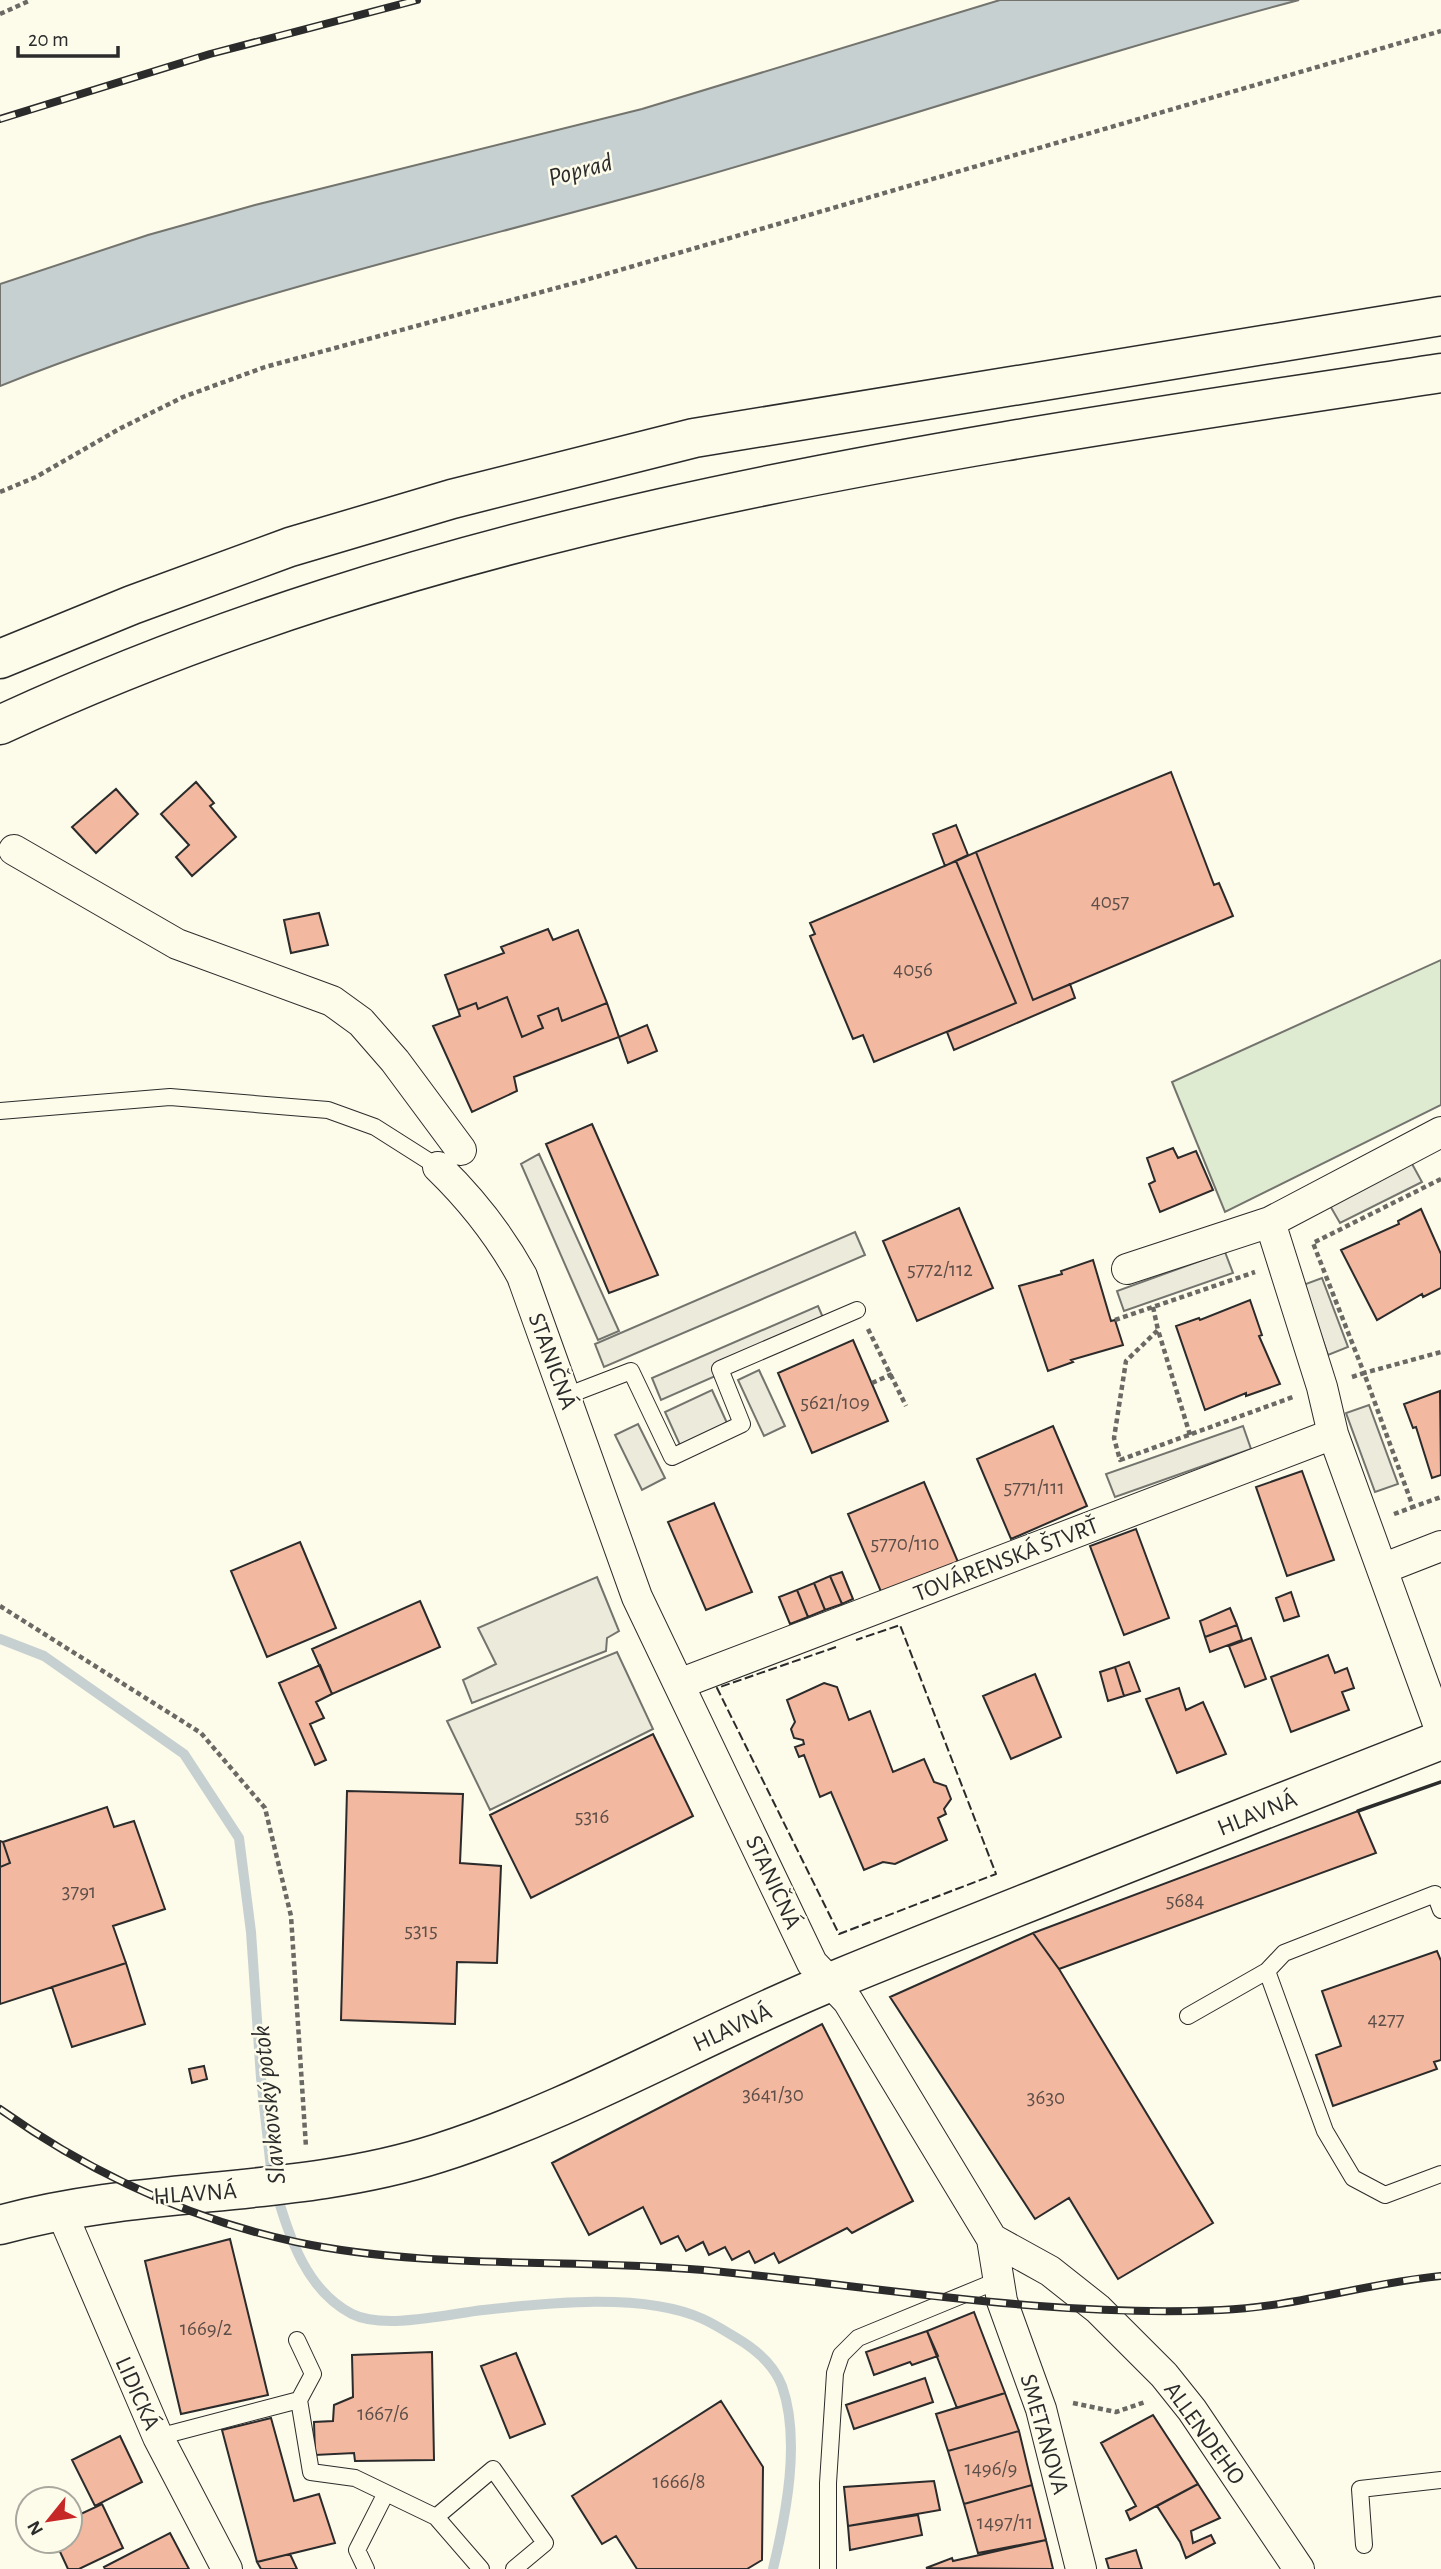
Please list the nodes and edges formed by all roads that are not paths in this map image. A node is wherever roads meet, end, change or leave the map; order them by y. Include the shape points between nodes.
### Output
1 (1441, 316) edge
2 (1441, 373) edge
3 (0, 659) edge
4 (0, 725) edge
5 (14, 849) dead end
6 (0, 1111) edge
7 (1441, 1132) edge
8 (449, 1158) junction
9 (1270, 1223) junction
10 (1127, 1269) dead end
11 (857, 1310) road end
12 (566, 1396) junction
13 (1333, 1434) junction
14 (1441, 1546) edge
15 (1382, 1569) junction
16 (679, 1684) junction
17 (1441, 1732) edge
18 (1441, 1740) edge
19 (1441, 1910) edge
20 (1267, 1971) junction
21 (839, 1992) junction
22 (1188, 2016) dead end
23 (1441, 2174) edge
24 (61, 2211) junction
25 (0, 2225) edge
26 (992, 2239) junction
27 (1001, 2290) junction
28 (297, 2340) dead end
29 (299, 2400) junction
30 (158, 2437) junction
31 (1441, 2480) edge
32 (386, 2493) junction
33 (436, 2517) junction
34 (1364, 2545) dead end
35 (227, 2569) edge
36 (366, 2569) edge
37 (481, 2569) edge
38 (514, 2569) edge
39 (828, 2569) edge
40 (1081, 2569) edge
41 (1299, 2569) edge

1 - 3 main road via 694,438 452,499 290,547
2 - 4 main road via 1132,420 824,474 613,517 304,604 151,661
5 - 8 street via 177,944 332,1001 361,1022 395,1061
6 - 8 lane, STANIČNÁ via 170,1097 328,1110
7 - 9 street
8 - 12 street, STANIČNÁ via 522,1276
9 - 10 street
9 - 13 street
11 - 12 lane via 720,1369 742,1424 672,1457 631,1371
12 - 16 street, STANIČNÁ via 637,1597
13 - 15 street
13 - 16 street, TOVÁRENSKÁ ŠTVRŤ
14 - 15 street
15 - 17 street
16 - 21 street, STANIČNÁ via 812,1963
18 - 21 main road, HLAVNÁ
19 - 20 lane via 1435,1894 1284,1953
20 - 22 lane
20 - 23 lane via 1325,2131 1353,2178 1385,2195
21 - 24 main road, HLAVNÁ via 437,2154 302,2166 241,2190 152,2196
21 - 26 street, STANIČNÁ
24 - 25 main road, HLAVNÁ
24 - 30 street, LIDICKÁ
26 - 27 street, SMETANOVA
26 - 41 street, ALLENDEHO via 1050,2270 1098,2309 1156,2367 1192,2410
27 - 39 lane via 858,2339 841,2355 835,2373 828,2483
27 - 40 street, SMETANOVA via 1041,2409
28 - 29 lane via 313,2374
29 - 30 lane
29 - 32 lane via 311,2472 355,2478
30 - 35 street, LIDICKÁ
31 - 34 lane via 1360,2489
32 - 33 lane
32 - 36 lane via 357,2550
33 - 37 lane
33 - 38 lane via 493,2469 545,2543

